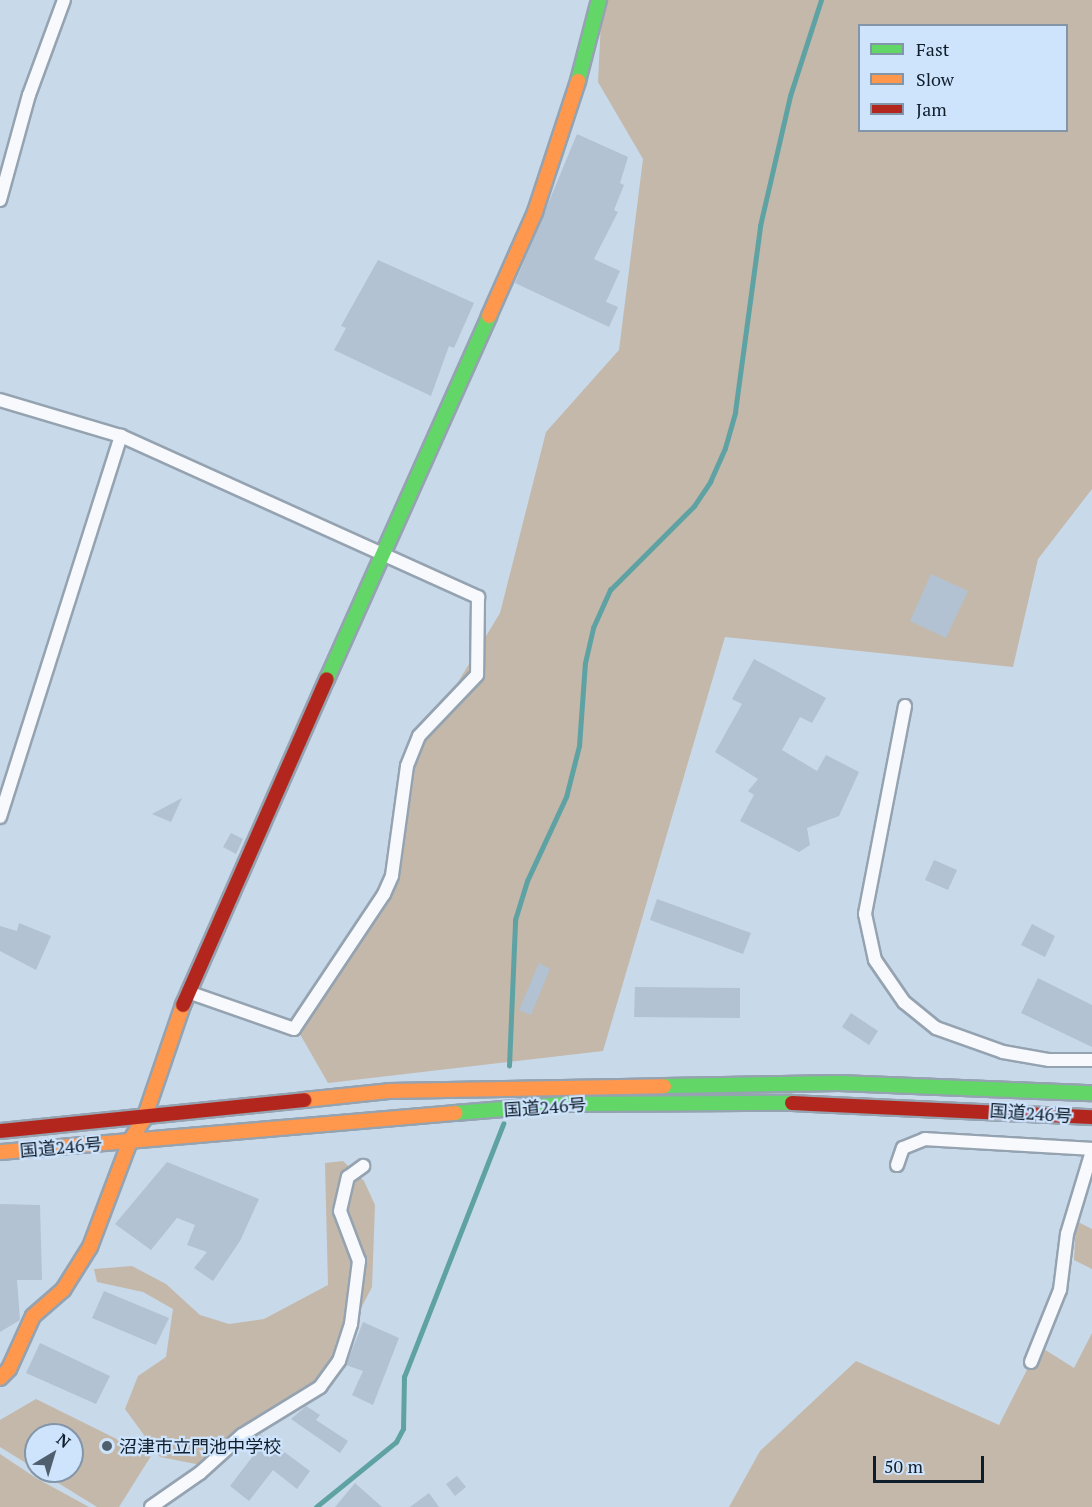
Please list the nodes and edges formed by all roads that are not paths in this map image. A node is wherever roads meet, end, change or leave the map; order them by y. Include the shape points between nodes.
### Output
1 (64, 0) edge
2 (599, 0) edge
3 (0, 200) edge
4 (0, 400) edge
5 (121, 436) junction
6 (382, 550) junction
7 (905, 706) dead end
8 (0, 817) edge
9 (188, 992) junction
10 (1092, 1060) edge
11 (1092, 1093) edge
12 (1092, 1117) edge
13 (144, 1119) junction
14 (0, 1131) edge
15 (130, 1141) junction
16 (1092, 1150) edge
17 (0, 1152) edge
18 (897, 1165) dead end
19 (363, 1166) dead end
20 (1031, 1362) dead end
21 (0, 1378) edge
22 (151, 1507) edge

1 - 3 street via 29,95
2 - 6 main road via 536,212
4 - 5 street
5 - 6 street
5 - 8 street
6 - 9 main road
6 - 9 street via 478,597 477,675 419,736 407,766 392,876 294,1029
7 - 10 street via 865,914 874,960 904,1002 936,1028 1003,1052 1049,1060
9 - 13 main road
11 - 13 main road, 国道246号 via 839,1083 389,1091
12 - 15 main road, 国道246号 via 774,1102 564,1104
13 - 14 main road, 国道246号
13 - 15 main road
15 - 17 main road, 国道246号
15 - 21 main road via 82,1264 63,1290 33,1316 9,1369
16 - 18 street via 925,1139 903,1148
16 - 20 street via 1067,1234 1060,1290
19 - 22 street via 348,1177 340,1211 359,1261 351,1324 339,1361 320,1387 242,1435 200,1473

